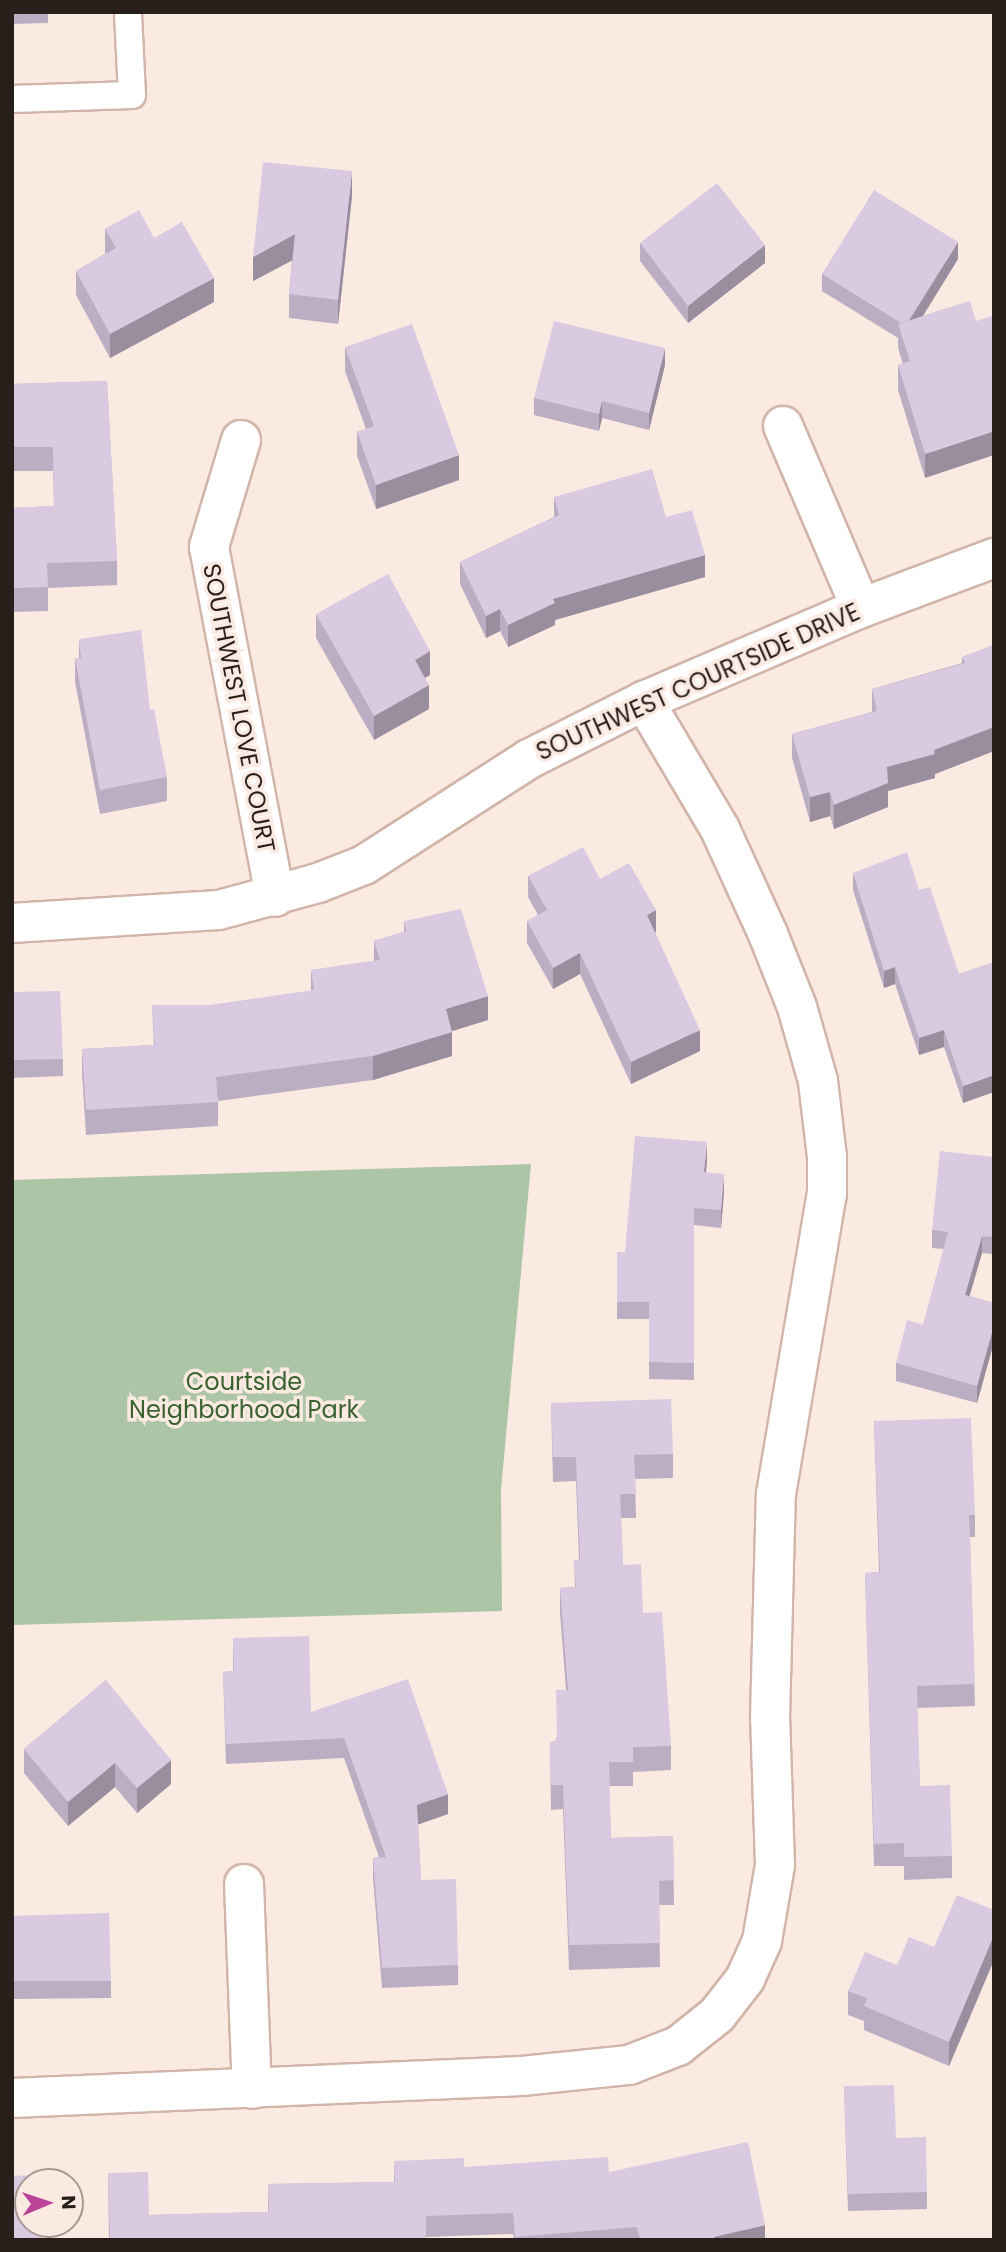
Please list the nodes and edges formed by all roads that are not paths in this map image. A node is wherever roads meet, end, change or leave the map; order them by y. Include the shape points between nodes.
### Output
1 (128, 12) edge
2 (12, 99) edge
3 (783, 426) dead end
4 (241, 440) dead end
5 (994, 558) edge
6 (861, 608) junction
7 (644, 701) junction
8 (275, 897) junction
9 (12, 923) edge
10 (244, 1884) dead end
11 (252, 2089) junction
12 (12, 2098) edge

1 - 2 lane via 132,95
3 - 6 street
4 - 8 street, SOUTHWEST LOVE COURT via 209,547
5 - 6 street, SOUTHWEST COURTSIDE DRIVE
6 - 7 street, SOUTHWEST COURTSIDE DRIVE
7 - 8 street, SOUTHWEST COURTSIDE DRIVE via 529,759 364,865
7 - 11 street via 720,829 768,934 797,1007 818,1081 827,1157 823,1220 776,1494 770,1717 775,1865 762,1941 745,1979 717,2015 678,2046 629,2065 522,2076
8 - 9 street, SOUTHWEST COURTSIDE DRIVE via 219,910
10 - 11 street
11 - 12 street

